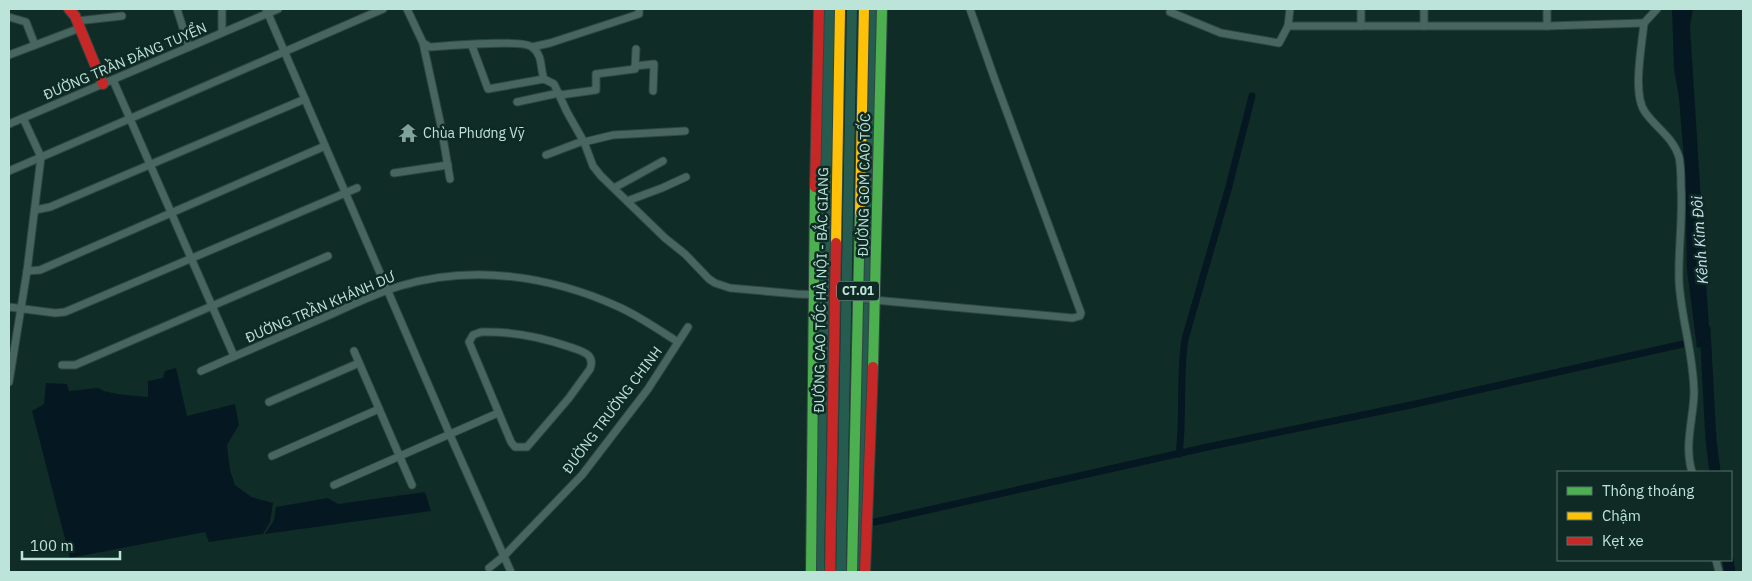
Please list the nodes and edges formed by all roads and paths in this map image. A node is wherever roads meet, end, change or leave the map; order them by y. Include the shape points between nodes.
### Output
1 (69, 9) edge
2 (177, 9) edge
3 (222, 9) edge
4 (278, 9) edge
5 (383, 9) edge
6 (408, 9) edge
7 (639, 9) edge
8 (819, 9) edge
9 (840, 9) edge
10 (864, 9) edge
11 (882, 9) edge
12 (970, 9) edge
13 (1171, 9) edge
14 (1290, 9) edge
15 (1361, 9) edge
16 (1424, 9) edge
17 (1547, 9) edge
18 (1657, 9) edge
19 (267, 11) edge
20 (122, 16) dead end
21 (9, 17) edge
22 (1644, 23) junction
23 (78, 24) junction
24 (1288, 26) junction
25 (1361, 26) junction
26 (1424, 26) junction
27 (1547, 26) junction
28 (222, 32) junction
29 (423, 43) junction
30 (35, 45) junction
31 (472, 46) junction
32 (189, 47) junction
33 (532, 47) junction
34 (636, 49) dead end
35 (286, 52) junction
36 (9, 55) edge
37 (635, 66) junction
38 (544, 79) junction
39 (108, 82) junction
40 (653, 91) dead end
41 (559, 94) junction
42 (305, 98) junction
43 (517, 102) dead end
44 (23, 118) junction
45 (130, 119) junction
46 (9, 124) edge
47 (685, 130) dead end
48 (584, 141) junction
49 (325, 146) junction
50 (546, 155) dead end
51 (41, 157) junction
52 (663, 161) dead end
53 (151, 165) junction
54 (448, 165) junction
55 (9, 171) edge
56 (394, 173) dead end
57 (686, 177) dead end
58 (450, 179) dead end
59 (357, 188) dead end
60 (614, 188) junction
61 (346, 193) junction
62 (627, 201) junction
63 (35, 210) junction
64 (171, 212) junction
65 (328, 256) dead end
66 (191, 259) junction
67 (27, 271) junction
68 (387, 290) junction
69 (814, 295) junction
70 (825, 295) tunnel mouth
71 (863, 299) tunnel mouth
72 (876, 300) junction
73 (212, 305) junction
74 (9, 306) edge
75 (21, 308) junction
76 (688, 327) dead end
77 (678, 342) junction
78 (354, 351) dead end
79 (234, 356) junction
80 (359, 363) junction
81 (62, 365) dead end
82 (201, 371) dead end
83 (9, 382) edge
84 (269, 402) dead end
85 (379, 409) junction
86 (498, 413) junction
87 (450, 434) junction
88 (272, 456) dead end
89 (399, 456) junction
90 (1692, 471) edge
91 (334, 485) dead end
92 (412, 485) dead end
93 (504, 556) junction
94 (489, 568) dead end
95 (511, 572) edge
96 (811, 572) edge
97 (830, 572) edge
98 (852, 572) edge
99 (865, 572) edge

1 - 23 main road
2 - 32 street
3 - 28 street
4 - 19 street, ĐƯỜNG TRẦN ĐĂNG TUYỂN
5 - 35 street
6 - 29 street
7 - 33 street via 639,14
8 - 69 main road
9 - 97 main road, ĐƯỜNG CAO TỐC HÀ NỘI - BẮC GIANG / CT.01
10 - 98 main road, CT.01
11 - 72 main road, ĐƯỜNG GOM CAO TỐC
12 - 72 street via 1081,313 1073,318
13 - 24 street via 1170,12 1221,33 1279,43
14 - 24 street
15 - 25 street
16 - 26 street
17 - 27 street
18 - 22 street
19 - 28 street, ĐƯỜNG TRẦN ĐĂNG TUYỂN
19 - 35 street
20 - 23 street
21 - 30 street via 26,22
22 - 27 street
22 - 90 street via 1639,100 1646,114 1675,147 1680,167 1679,281 1693,368 1694,395 1689,433
23 - 30 street
23 - 39 main road
24 - 25 street
25 - 26 street
26 - 27 street
28 - 32 street, ĐƯỜNG TRẦN ĐĂNG TUYỂN
29 - 31 street via 430,47
29 - 54 street
30 - 36 street
31 - 33 street via 514,43
31 - 38 street via 488,89
32 - 39 street, ĐƯỜNG TRẦN ĐĂNG TUYỂN
33 - 38 street via 539,56
34 - 37 street
35 - 42 street
35 - 45 street
37 - 40 street via 654,64
37 - 41 street via 635,69 596,74 596,90
38 - 41 street via 554,84
39 - 44 street, ĐƯỜNG TRẦN ĐĂNG TUYỂN
39 - 45 street
41 - 43 street
41 - 48 street
42 - 49 street
42 - 53 street
44 - 46 street, ĐƯỜNG TRẦN ĐĂNG TUYỂN
44 - 51 street
45 - 51 street
45 - 53 street
47 - 48 street via 614,135
48 - 50 street
48 - 60 street via 593,166
49 - 61 street
49 - 64 street
51 - 55 street
51 - 63 street
52 - 60 street
53 - 63 street via 50,207
53 - 64 street
54 - 56 street
54 - 58 street
57 - 62 street
59 - 61 street
60 - 62 street
61 - 66 street
61 - 68 street
62 - 69 street via 719,285
63 - 67 street
64 - 66 street
64 - 67 street via 40,270
65 - 73 street
66 - 73 street
66 - 75 street via 61,313
67 - 75 street
68 - 77 street, ĐƯỜNG TRẦN KHÁNH DƯ via 464,275 551,283 622,308
68 - 79 street, ĐƯỜNG TRẦN KHÁNH DƯ
68 - 87 street
69 - 70 street
69 - 96 main road
71 - 72 street
72 - 99 main road, ĐƯỜNG GOM CAO TỐC
73 - 79 street
73 - 81 street via 75,365
74 - 75 street
75 - 83 street
76 - 77 street, ĐƯỜNG TRƯỜNG CHINH
77 - 93 street, ĐƯỜNG TRƯỜNG CHINH via 648,389 582,475
78 - 80 street
79 - 82 street, ĐƯỜNG TRẦN KHÁNH DƯ
80 - 84 street
80 - 85 street
85 - 88 street
85 - 89 street
86 - 86 street via 513,445 527,447 590,369 590,357 573,348 529,336 475,333 469,344
86 - 87 street
87 - 89 street
87 - 93 street
89 - 91 street
89 - 92 street
93 - 94 street, ĐƯỜNG TRƯỜNG CHINH
93 - 95 street

